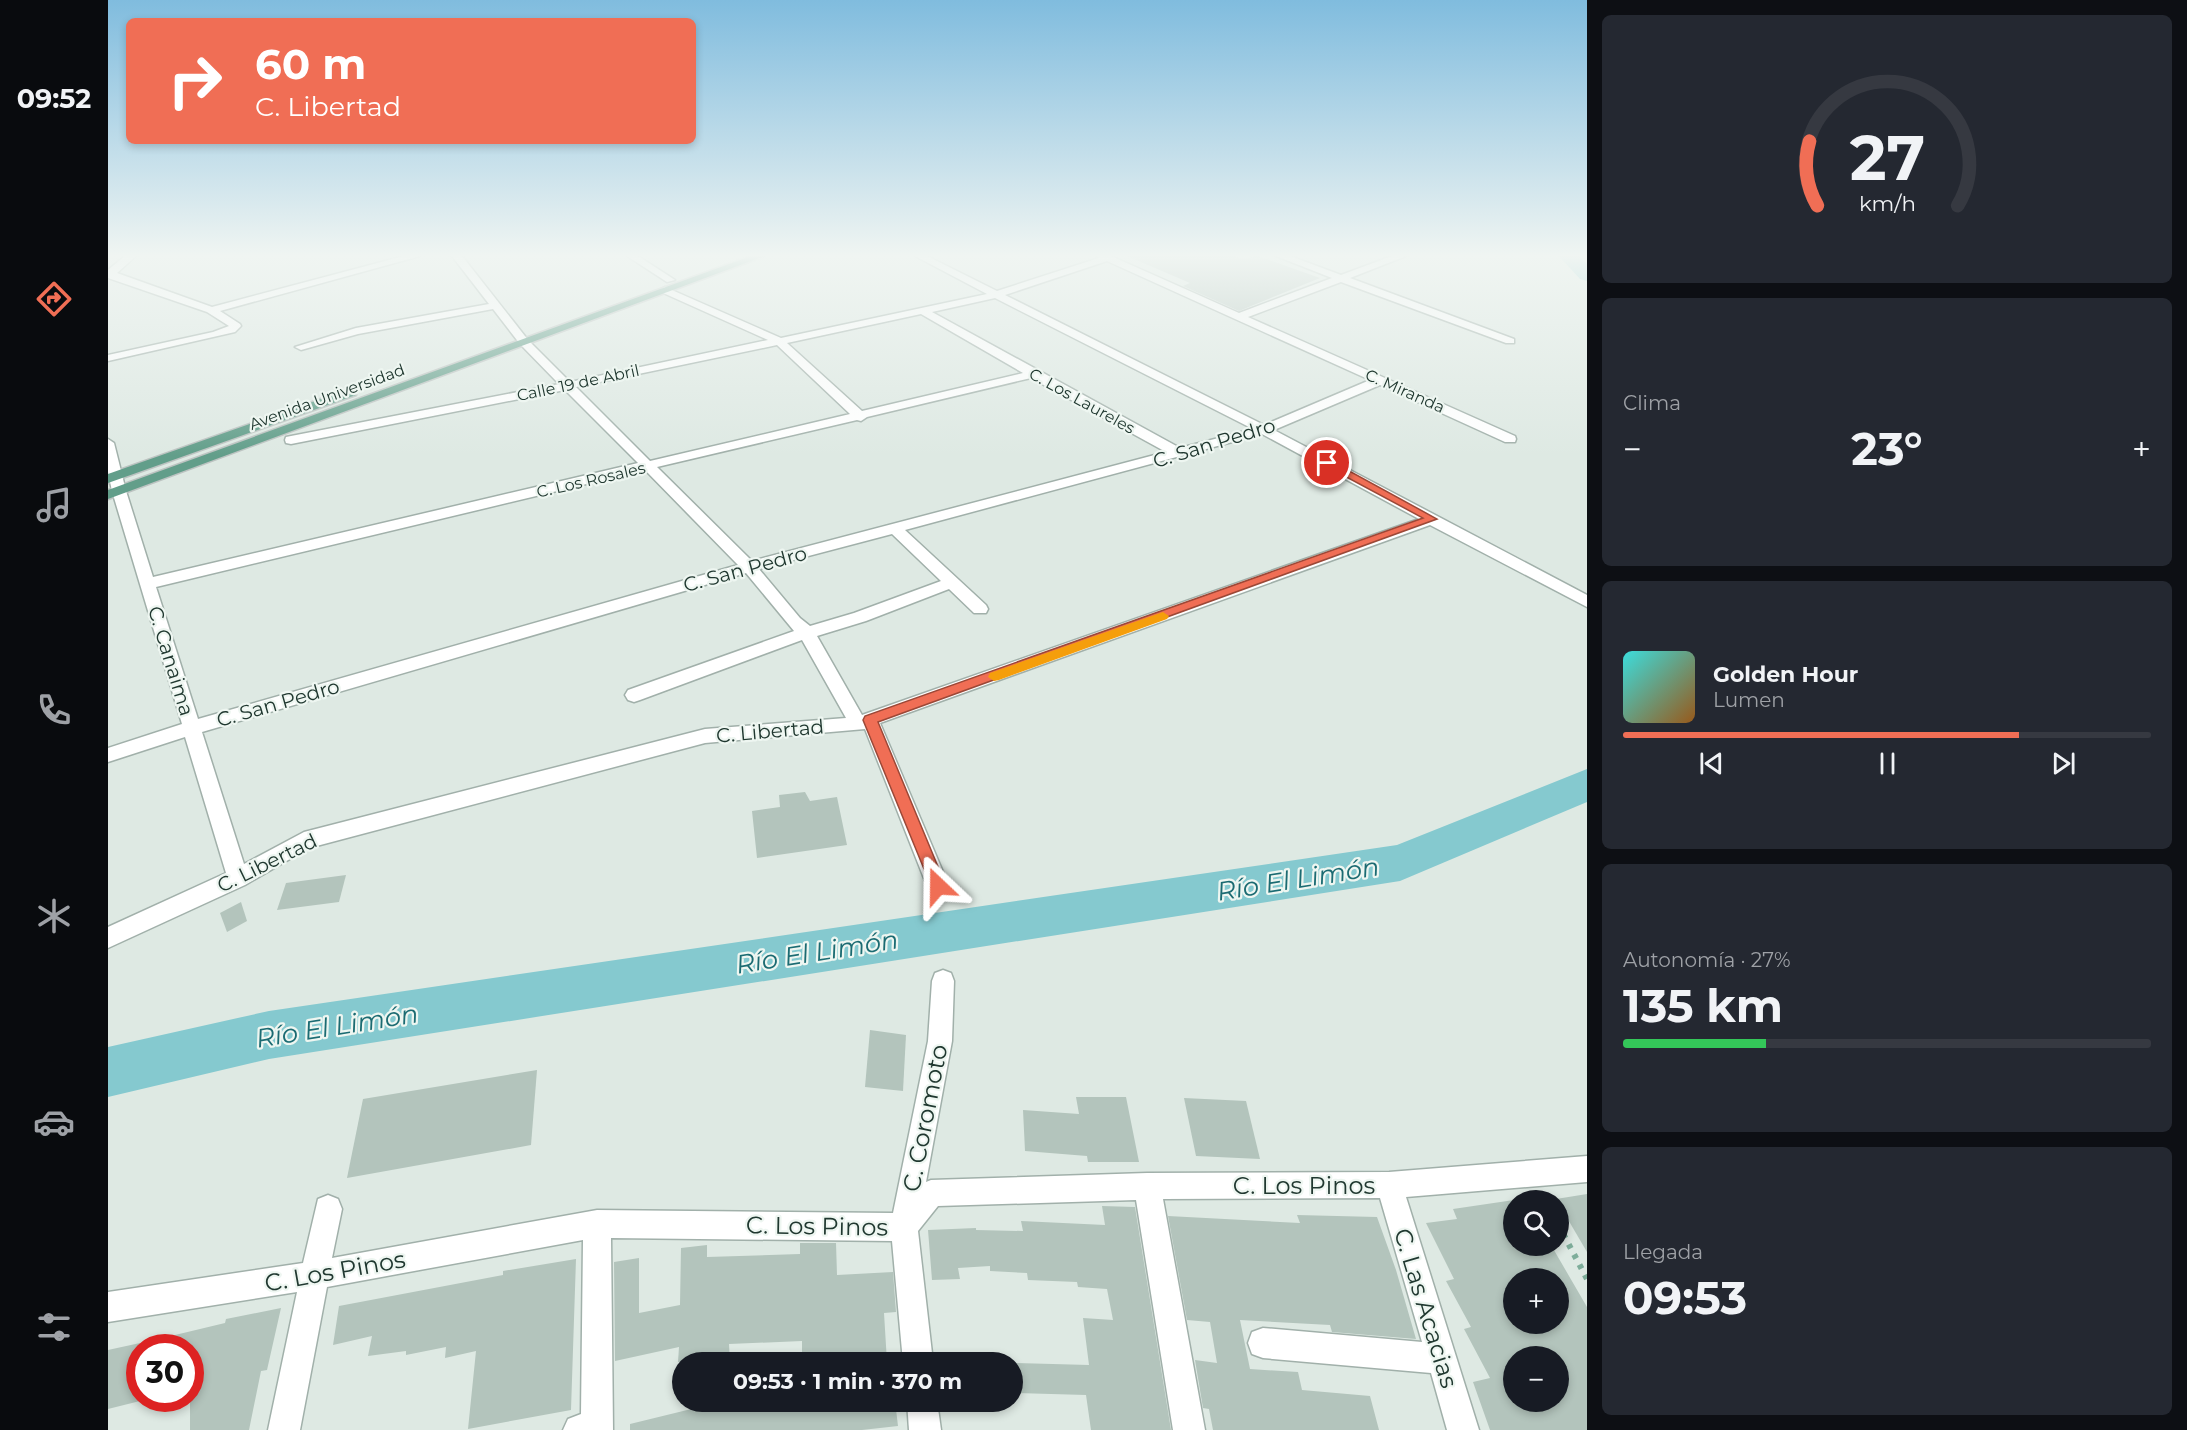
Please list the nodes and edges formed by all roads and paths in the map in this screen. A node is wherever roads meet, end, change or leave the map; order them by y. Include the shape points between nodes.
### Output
1 (231, 323) edge
2 (402, 323) edge
3 (508, 323) edge
4 (562, 323) edge
5 (742, 323) edge
6 (867, 323) edge
7 (943, 323) edge
8 (1049, 323) edge
9 (1256, 323) edge
10 (1461, 323) edge
11 (520, 338) junction
12 (779, 341) junction
13 (1510, 341) dead end
14 (301, 347) dead end
15 (108, 358) edge
16 (1033, 374) junction
17 (394, 377) dead end
18 (1381, 380) junction
19 (566, 386) junction
20 (361, 388) dead end
21 (861, 417) junction
22 (1264, 430) junction
23 (1510, 439) dead end
24 (291, 440) dead end
25 (108, 443) edge
26 (1180, 454) junction
27 (650, 466) junction
28 (113, 485) edge
29 (1432, 519) junction
30 (895, 529) junction
31 (749, 567) junction
32 (952, 582) junction
33 (147, 584) junction
34 (1587, 602) edge
35 (980, 609) dead end
36 (806, 632) junction
37 (634, 695) dead end
38 (864, 722) junction
39 (192, 728) junction
40 (108, 755) edge
41 (238, 878) junction
42 (938, 886) dead end
43 (108, 938) edge
44 (943, 981) dead end
45 (1587, 1169) edge
46 (1389, 1185) junction
47 (1147, 1186) junction
48 (328, 1209) dead end
49 (597, 1224) junction
50 (904, 1227) junction
51 (1569, 1245) edge
52 (315, 1275) junction
53 (1587, 1279) edge
54 (108, 1307) edge
55 (1263, 1343) dead end
56 (917, 1352) edge
57 (1441, 1359) junction
58 (923, 1412) edge
59 (591, 1428) edge
60 (284, 1430) edge
61 (925, 1430) edge
62 (1190, 1430) edge
63 (1463, 1430) edge

1 - 15 street via 236,326 216,335
2 - 14 street
3 - 11 street
4 - 11 main road, Avenida Universidad
5 - 12 street
6 - 12 street, Calle 19 de Abril
7 - 16 street, C. Los Laureles
8 - 22 street
9 - 18 street, C. Miranda
10 - 13 street
11 - 17 main road, Avenida Universidad
11 - 19 street
11 - 28 main road, Avenida Universidad
12 - 19 street, Calle 19 de Abril
12 - 21 street
16 - 21 street, C. Los Rosales
16 - 26 street, C. Los Laureles
18 - 22 street, C. San Pedro
18 - 23 street, C. Miranda
19 - 24 street, Calle 19 de Abril
19 - 27 street
20 - 28 main road, Avenida Universidad
21 - 27 street, C. Los Rosales
22 - 26 street, C. San Pedro
22 - 29 street
25 - 28 street, C. Canaima
26 - 30 street, C. San Pedro
27 - 31 street
27 - 33 street, C. Los Rosales
28 - 33 street, C. Canaima
29 - 34 street
29 - 38 street, C. Libertad
30 - 31 street, C. San Pedro
30 - 32 street
31 - 36 street
31 - 39 street, C. San Pedro
32 - 35 street
32 - 36 street via 860,617
33 - 39 street, C. Canaima
36 - 37 street
36 - 38 street
38 - 41 street, C. Libertad via 705,736 304,841
38 - 42 street
39 - 40 street, C. San Pedro
39 - 41 street, C. Canaima
41 - 43 street, C. Libertad
44 - 50 street, C. Coromoto via 940,1041
45 - 46 street, C. Los Pinos
46 - 47 street, C. Los Pinos
46 - 57 street, C. Las Acacias
47 - 50 street, C. Los Pinos via 931,1193
47 - 62 street
48 - 52 street
49 - 50 street, C. Los Pinos
49 - 52 street, C. Los Pinos
49 - 59 street
50 - 56 street, C. Coromoto
51 - 53 path
52 - 54 street, C. Los Pinos
52 - 60 street
55 - 57 street
57 - 63 street, C. Las Acacias
58 - 61 street

